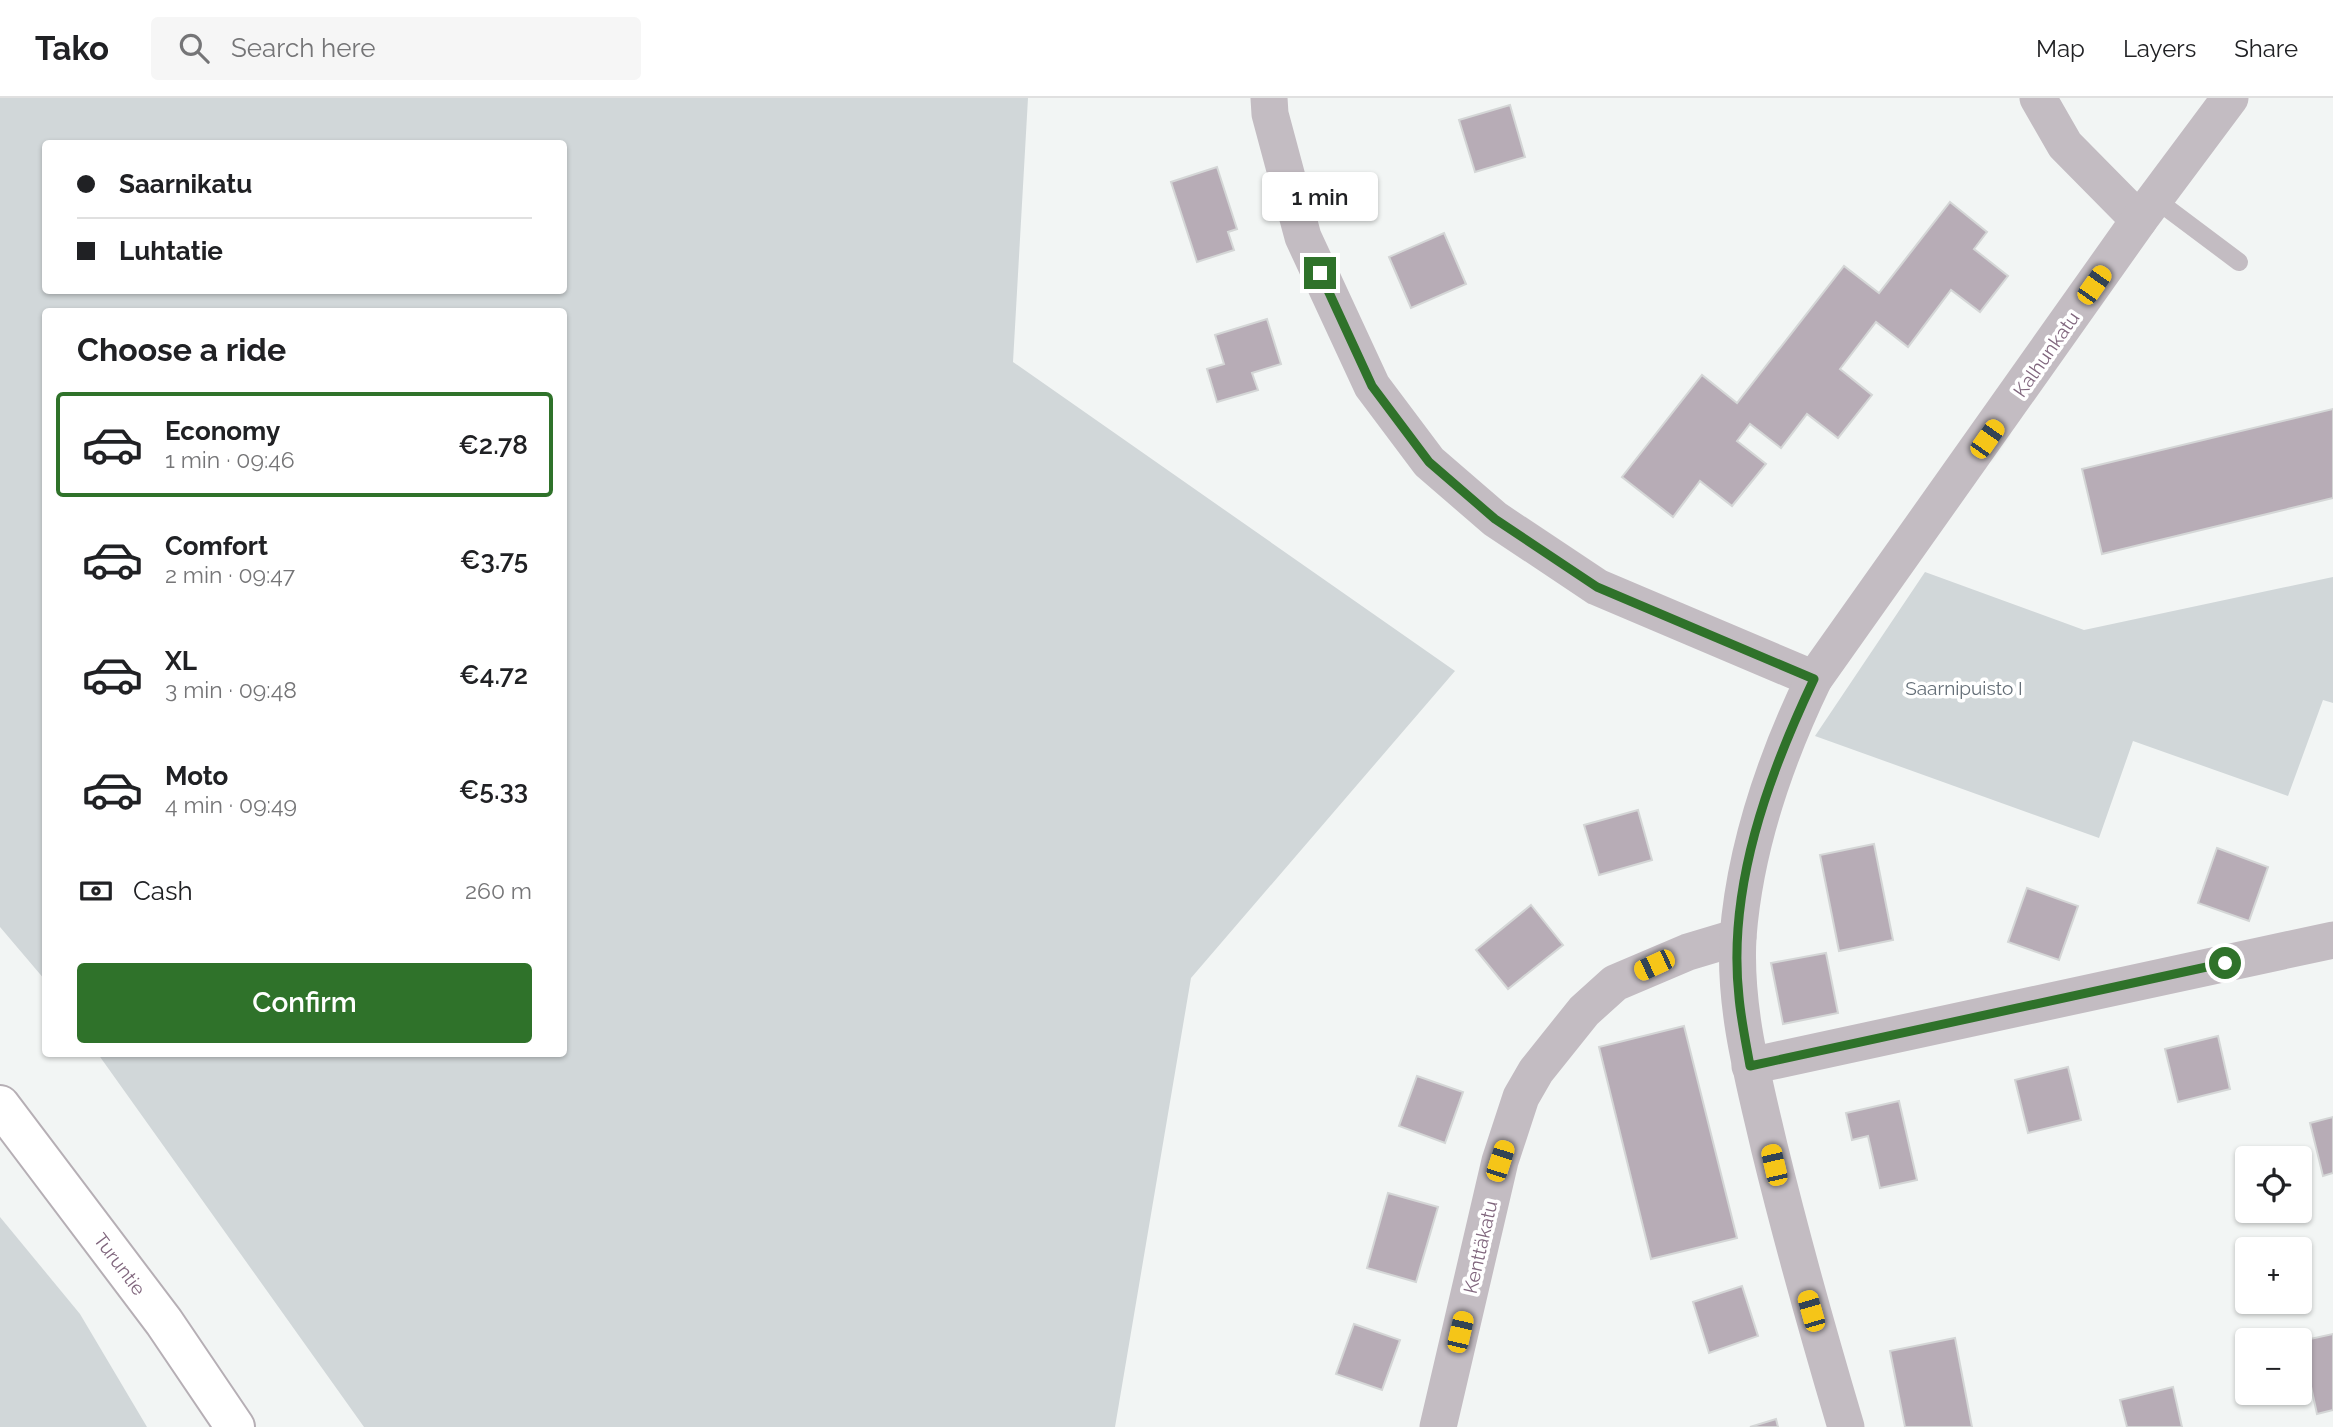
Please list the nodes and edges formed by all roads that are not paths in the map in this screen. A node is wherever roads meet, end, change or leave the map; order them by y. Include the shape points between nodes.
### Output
1 (1269, 98) edge
2 (2038, 98) edge
3 (2230, 98) edge
4 (2147, 209) junction
5 (2239, 262) dead end
6 (1814, 679) junction
7 (1738, 937) junction
8 (2333, 940) edge
9 (1750, 1066) junction
10 (0, 1105) edge
11 (235, 1427) edge
12 (1438, 1427) edge
13 (1846, 1427) edge

1 - 6 street via 1303,237 1372,386 1429,462 1495,519 1597,587
2 - 4 street via 2066,145
3 - 4 street, Kalhunkatu
4 - 5 lane
4 - 6 street, Kalhunkatu
6 - 7 street, Kalhunkatu via 1787,735 1760,813
7 - 9 street, Kalhunkatu via 1738,996
7 - 12 street, Kenttäkatu via 1615,983 1584,1011 1536,1071 1521,1097 1500,1161
8 - 9 street
9 - 13 street, Kalhunkatu via 1798,1264
10 - 11 highway, Turuntie via 164,1322

